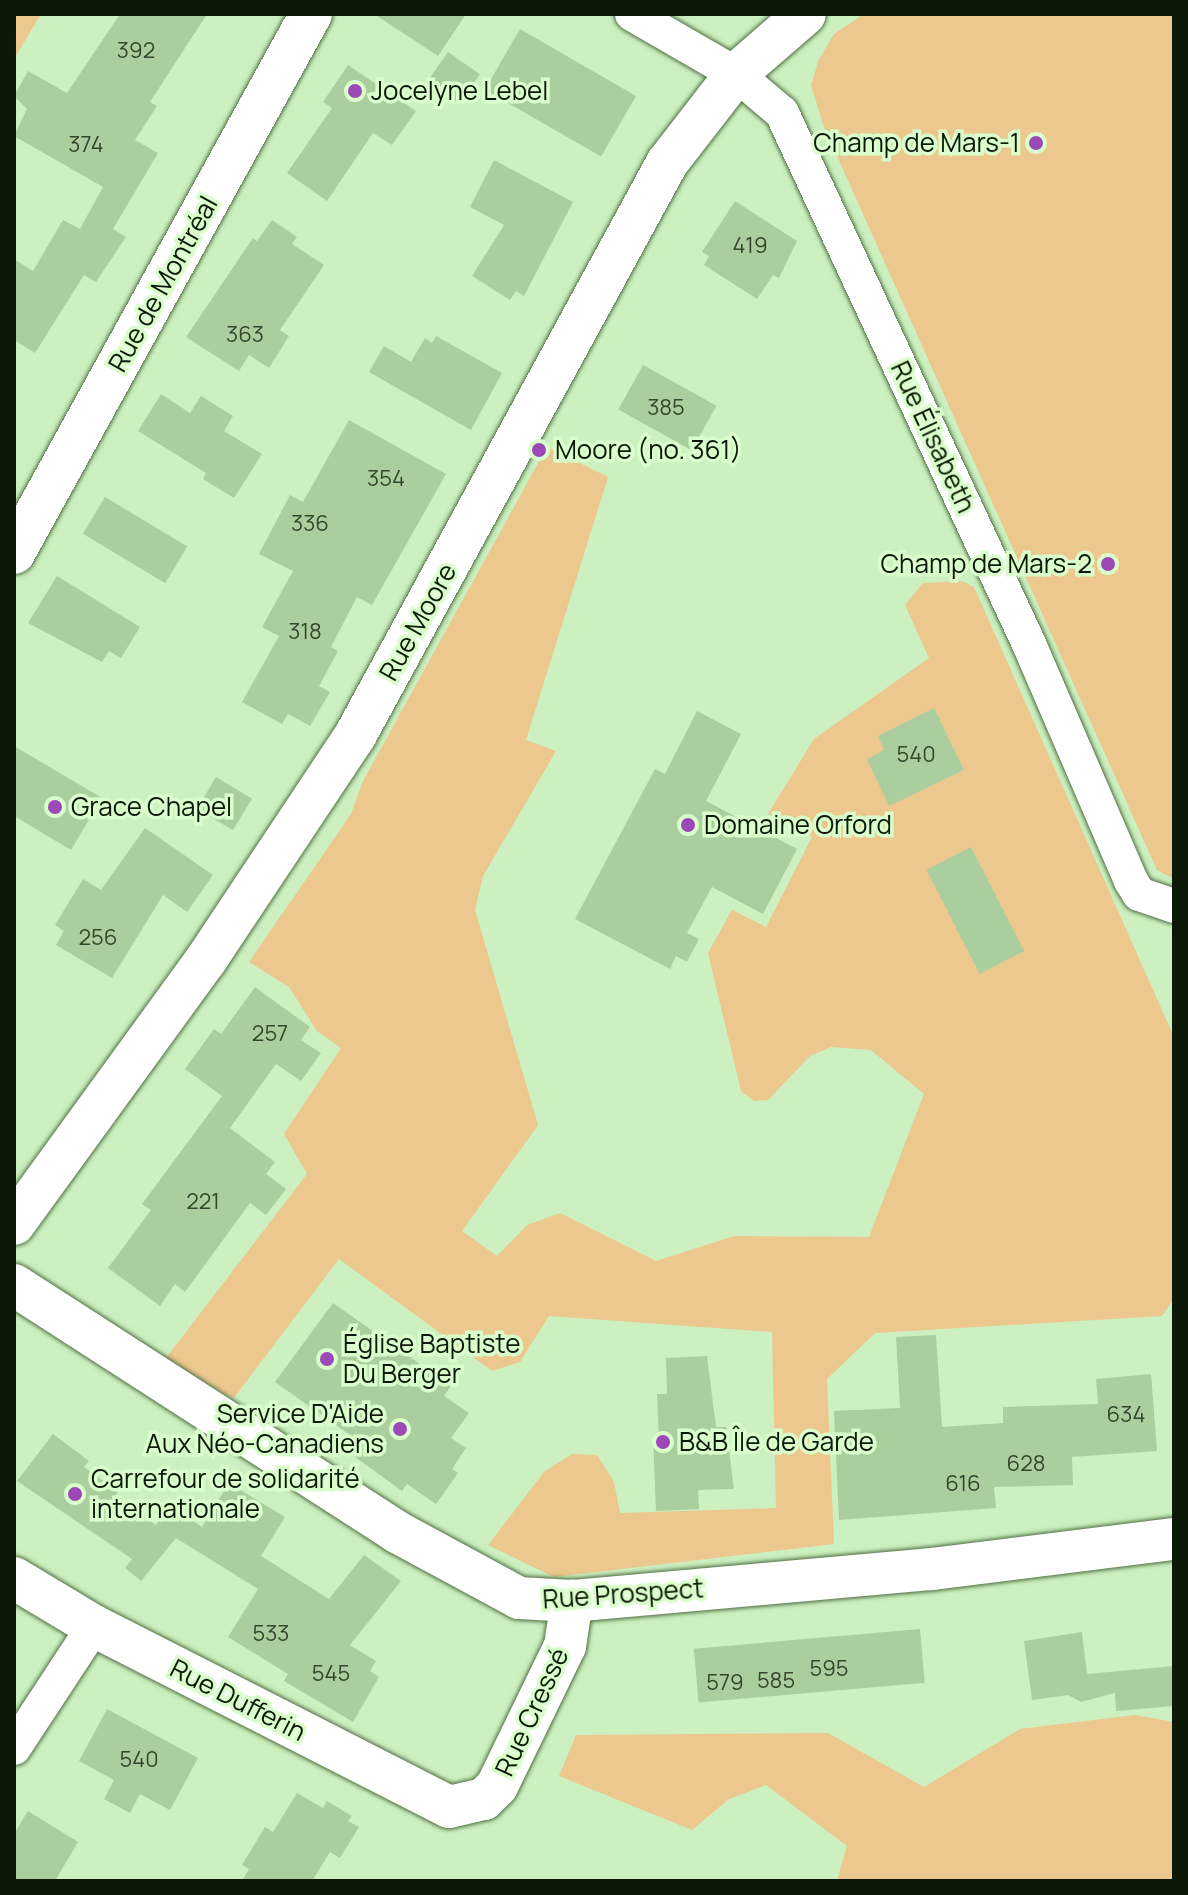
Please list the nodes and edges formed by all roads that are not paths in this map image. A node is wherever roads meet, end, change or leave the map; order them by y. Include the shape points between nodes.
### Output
1 (311, 14) edge
2 (632, 14) edge
3 (805, 14) edge
4 (736, 74) junction
5 (14, 553) edge
6 (1174, 906) edge
7 (19, 1207) edge
8 (14, 1285) edge
9 (1174, 1539) edge
10 (14, 1578) edge
11 (572, 1601) junction
12 (94, 1626) junction
13 (14, 1748) edge
14 (467, 1806) joint

1 - 5 street, Rue de Montréal
2 - 4 street, Rue Élisabeth
3 - 4 street, Rue Moore
4 - 6 street, Rue Élisabeth via 761,90 798,141 1131,881 1139,894
4 - 7 street, Rue Moore via 667,163 356,734 206,960
8 - 11 street, Rue Prospect via 466,1573 519,1598
9 - 11 street, Rue Prospect via 932,1569
10 - 12 street, Rue Dufferin
11 - 14 street, Rue Cressé via 565,1646 497,1786
12 - 13 street
12 - 14 street, Rue Dufferin via 430,1800

